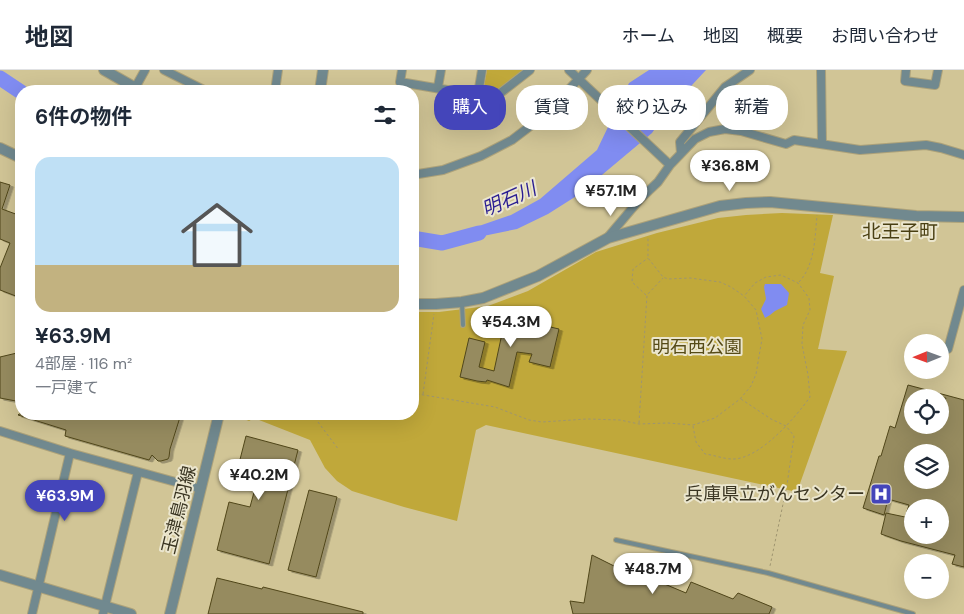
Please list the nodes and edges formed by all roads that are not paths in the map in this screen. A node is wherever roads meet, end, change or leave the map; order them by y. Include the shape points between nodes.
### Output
1 (104, 70) edge
2 (145, 70) edge
3 (164, 70) edge
4 (278, 70) edge
5 (322, 70) edge
6 (402, 70) edge
7 (441, 70) edge
8 (482, 70) edge
9 (530, 70) edge
10 (569, 70) edge
11 (587, 70) edge
12 (750, 70) edge
13 (821, 70) edge
14 (906, 70) edge
15 (938, 70) edge
16 (579, 79) junction
17 (130, 85) edge
18 (140, 85) edge
19 (194, 85) edge
20 (276, 85) edge
21 (321, 85) edge
22 (438, 85) edge
23 (480, 85) edge
24 (434, 86) edge
25 (506, 89) edge
26 (822, 144) junction
27 (0, 148) edge
28 (681, 153) junction
29 (15, 155) edge
30 (964, 155) edge
31 (670, 165) junction
32 (419, 174) edge
33 (964, 217) edge
34 (608, 238) junction
35 (964, 290) edge
36 (462, 302) junction
37 (419, 304) edge
38 (463, 325) dead end
39 (949, 346) edge
40 (218, 420) edge
41 (0, 431) edge
42 (70, 453) junction
43 (138, 472) junction
44 (201, 489) junction
45 (616, 540) dead end
46 (0, 575) edge
47 (38, 586) junction
48 (104, 610) edge
49 (32, 614) edge
50 (131, 614) edge
51 (170, 614) edge
52 (913, 614) edge

1 - 17 street
2 - 18 street
3 - 19 street
4 - 20 street
5 - 21 street
6 - 24 street via 400,82
7 - 22 street
8 - 23 street
9 - 25 street
10 - 16 street
11 - 16 street
12 - 28 street via 725,87 680,142
13 - 26 street
14 - 15 street via 905,81 936,86
16 - 31 street
16 - 32 street via 546,114 512,140 443,170
26 - 28 street via 794,140 786,144 725,129 695,138
26 - 30 street via 860,150 926,145
27 - 29 street
28 - 31 street
31 - 34 street
33 - 34 street via 916,216 770,202 746,203 720,206
34 - 36 street via 538,276 483,298
35 - 39 street
36 - 37 street
36 - 38 lane
40 - 44 street, 玉津鳥羽線
41 - 42 street
42 - 43 street
42 - 47 street
43 - 44 street
43 - 48 street
44 - 51 street, 玉津鳥羽線
45 - 52 lane via 768,573
46 - 47 street
47 - 48 street
47 - 49 street
48 - 50 street

